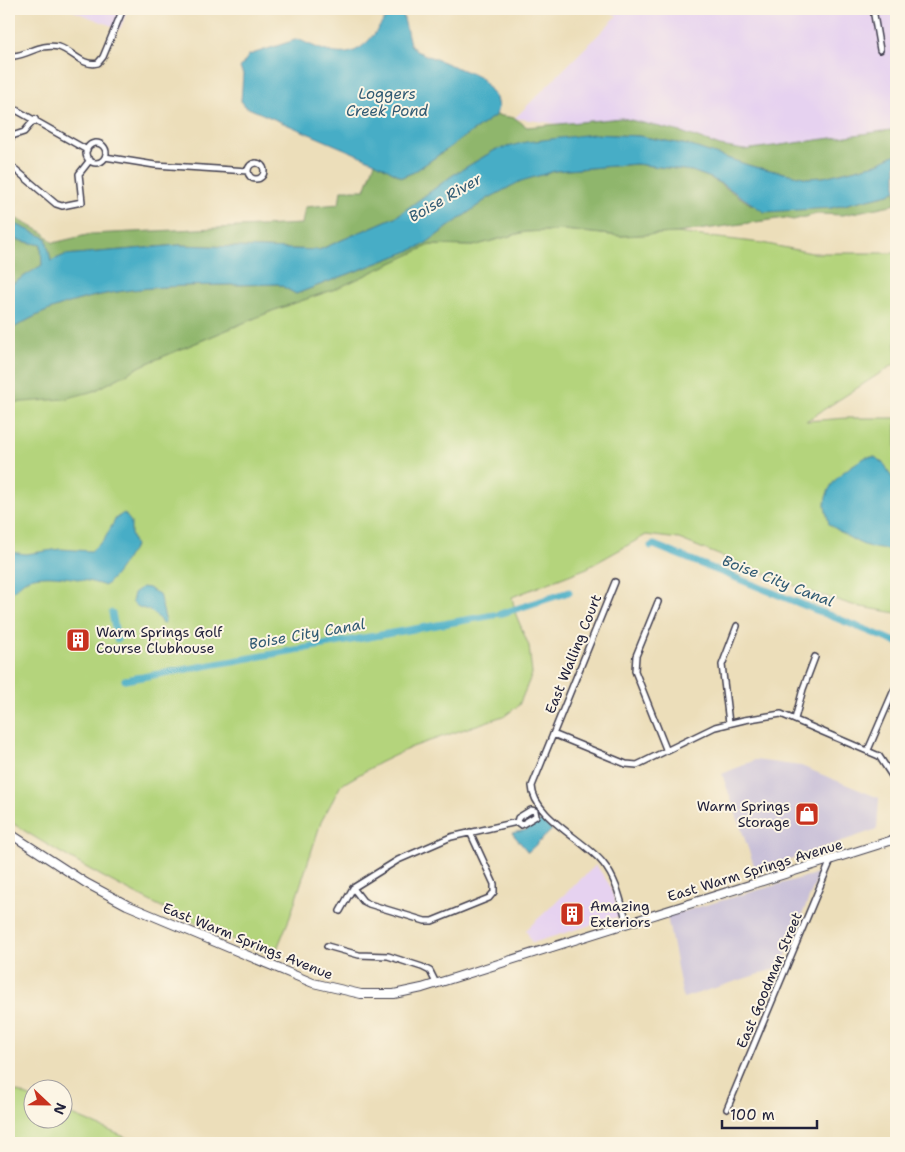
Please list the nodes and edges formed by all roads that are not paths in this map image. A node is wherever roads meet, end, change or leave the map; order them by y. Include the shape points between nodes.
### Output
1 (123, 9) edge
2 (873, 9) edge
3 (880, 50) dead end
4 (10, 56) edge
5 (9, 106) edge
6 (35, 119) junction
7 (9, 144) edge
8 (87, 150) junction
9 (105, 157) junction
10 (90, 160) junction
11 (9, 164) edge
12 (248, 171) dead end
13 (615, 582) dead end
14 (658, 602) dead end
15 (737, 626) dead end
16 (815, 657) dead end
17 (894, 690) dead end
18 (795, 719) junction
19 (729, 723) junction
20 (553, 734) junction
21 (666, 749) junction
22 (868, 750) junction
23 (896, 782) edge
24 (538, 809) junction
25 (470, 832) junction
26 (9, 833) edge
27 (896, 839) edge
28 (831, 859) junction
29 (353, 888) junction
30 (340, 910) dead end
31 (627, 923) junction
32 (327, 946) dead end
33 (436, 983) junction
34 (727, 1109) dead end

1 - 4 street via 98,63 88,63 58,47 43,46
2 - 3 street
5 - 6 street
6 - 7 street via 24,132 12,136
6 - 8 street via 60,137
8 - 9 street via 92,145 100,145 105,149
8 - 10 street
9 - 10 street via 99,162
9 - 12 street via 155,165
10 - 11 street via 79,174 82,202 62,206
13 - 20 street, East Walling Court
14 - 21 street via 634,664
15 - 19 street via 722,665
16 - 18 street
17 - 22 street
18 - 19 street via 774,714
18 - 22 street
19 - 21 street
20 - 21 street via 632,765
20 - 24 street, East Walling Court via 532,786
22 - 23 street via 884,761
24 - 25 street via 536,816 522,825 517,822
24 - 31 street via 602,861 617,890
25 - 29 street via 419,849
25 - 29 street via 494,884 490,898 425,922 369,904
26 - 33 street, East Warm Springs Avenue via 86,883 127,905 314,983 361,994 394,994
27 - 28 street, East Warm Springs Avenue
28 - 31 street, East Warm Springs Avenue
28 - 34 street, East Goodman Street
29 - 30 street
31 - 33 street, East Warm Springs Avenue
32 - 33 street via 359,955 388,956 422,967 430,971

